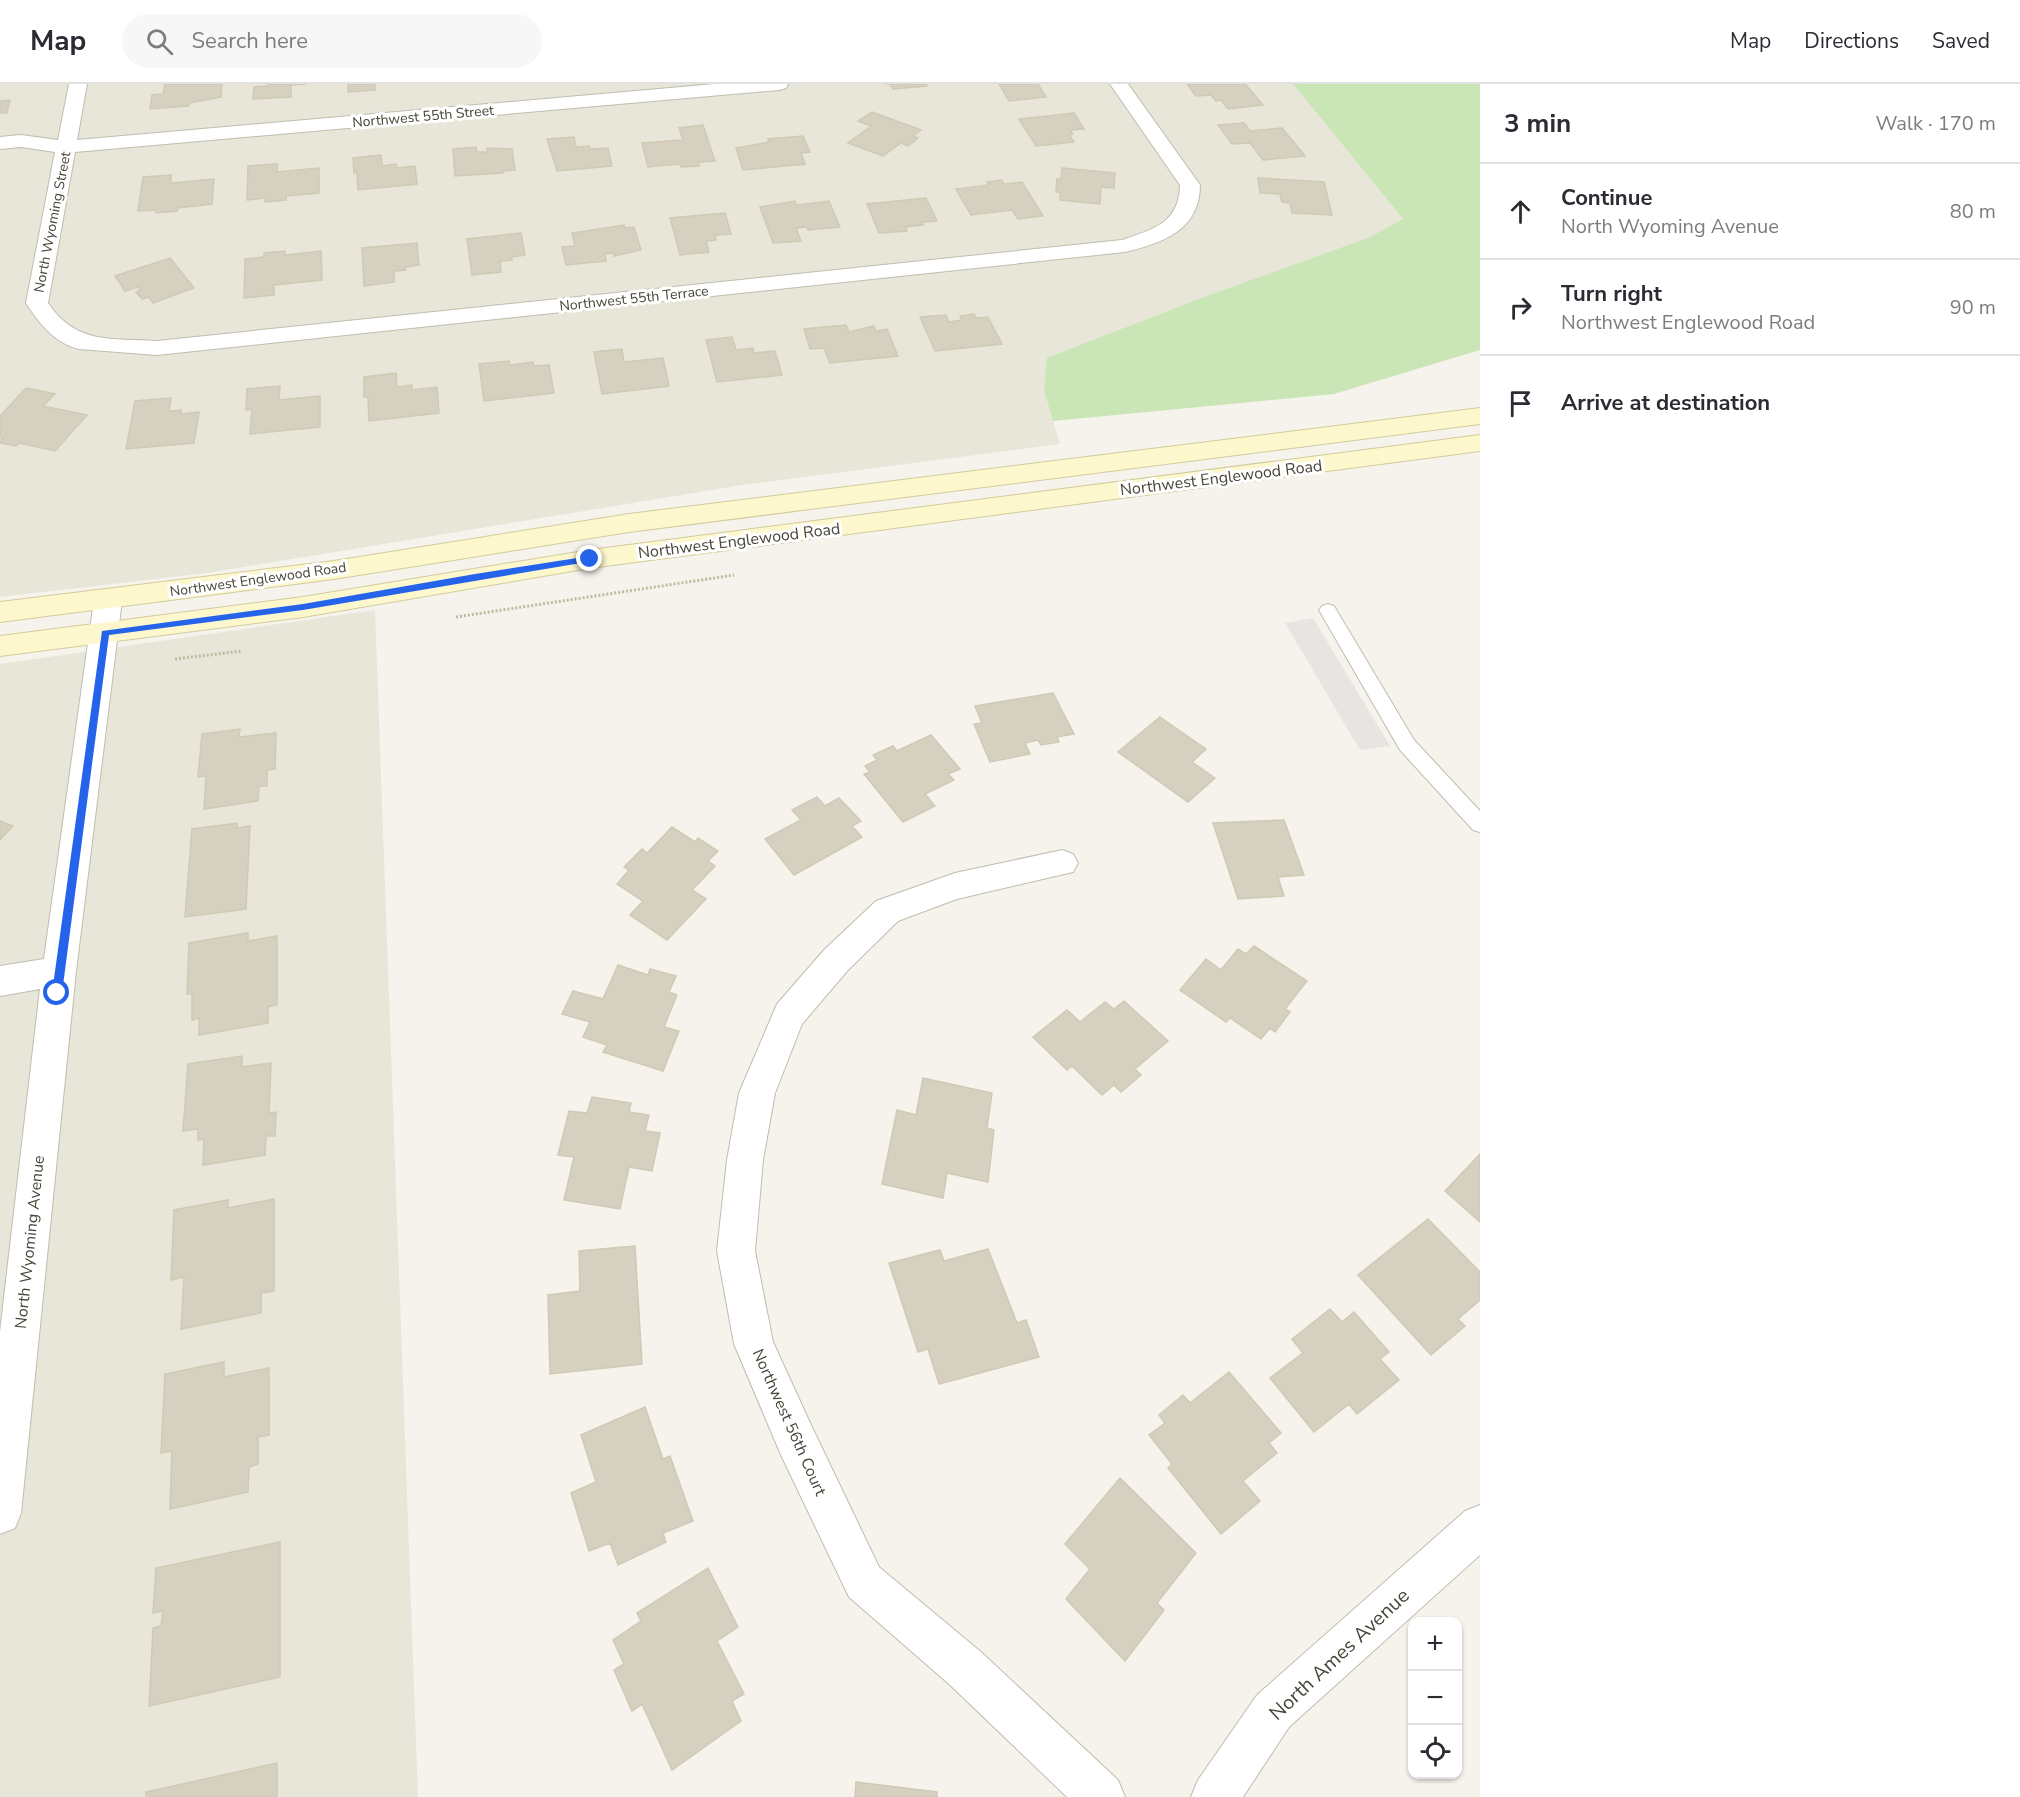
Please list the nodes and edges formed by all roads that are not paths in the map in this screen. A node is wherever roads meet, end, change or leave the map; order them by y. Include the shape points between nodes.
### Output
1 (78, 84) edge
2 (779, 84) edge
3 (1119, 84) edge
4 (0, 143) edge
5 (66, 147) junction
6 (29, 160) dead end
7 (79, 342) joint
8 (1480, 416) edge
9 (1480, 443) edge
10 (1328, 610) dead end
11 (0, 612) edge
12 (106, 616) junction
13 (0, 646) edge
14 (1480, 824) edge
15 (1062, 863) dead end
16 (59, 971) junction
17 (0, 981) edge
18 (0, 1513) edge
19 (1480, 1526) edge
20 (1101, 1797) edge
21 (1215, 1797) edge

1 - 5 street, North Wyoming Street
2 - 5 street, Northwest 55th Street
3 - 7 street, Northwest 55th Terrace via 1190,185 1191,201 1182,219 1159,235 1125,246 157,348
4 - 5 street, Northwest 55th Street via 21,141
5 - 6 street, Northwest 55th Street
5 - 7 street, North Wyoming Street via 37,303 51,323
8 - 12 main road, Northwest Englewood Road via 628,523 334,570
9 - 12 main road, Northwest Englewood Road via 590,559 303,607
10 - 14 lane via 1407,745
11 - 12 main road, Northwest Englewood Road
12 - 13 main road, Northwest Englewood Road
12 - 16 street, North Wyoming Avenue
15 - 20 street, Northwest 56th Court via 955,886 887,911 836,960 789,1015 757,1093 736,1251 754,1344 864,1582 965,1668
16 - 17 street
16 - 18 street, North Wyoming Avenue
19 - 21 street, North Ames Avenue via 1273,1711

